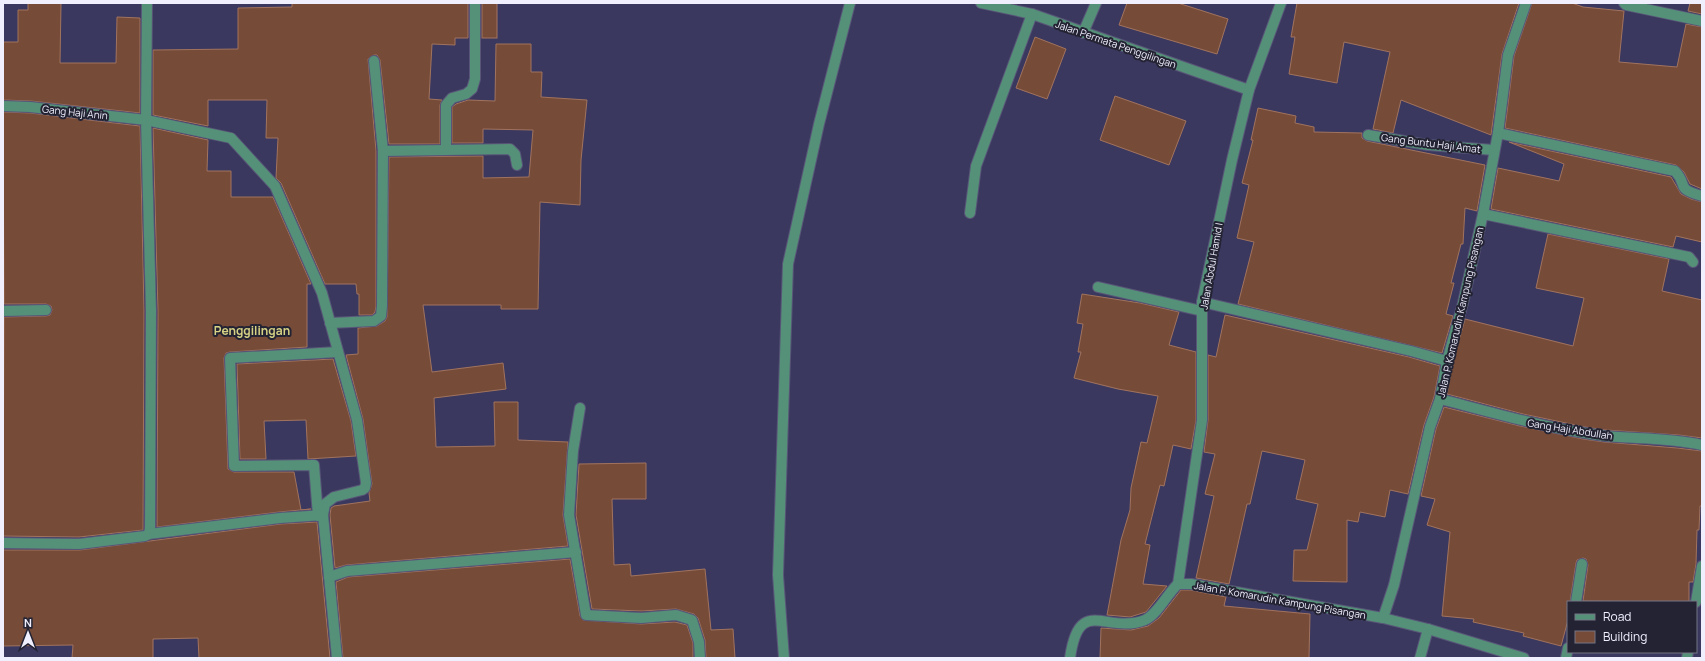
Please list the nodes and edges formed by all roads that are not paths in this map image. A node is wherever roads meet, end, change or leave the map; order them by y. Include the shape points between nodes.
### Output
1 (147, 3) edge
2 (475, 3) edge
3 (850, 3) edge
4 (986, 3) edge
5 (1096, 3) edge
6 (1281, 3) edge
7 (1526, 3) edge
8 (1624, 3) edge
9 (1032, 14) junction
10 (1702, 21) edge
11 (1084, 33) junction
12 (374, 61) dead end
13 (1249, 90) junction
14 (3, 106) edge
15 (146, 120) junction
16 (1498, 133) junction
17 (1368, 135) dead end
18 (446, 149) junction
19 (1494, 150) junction
20 (383, 151) junction
21 (517, 165) dead end
22 (1702, 196) edge
23 (970, 213) dead end
24 (1483, 214) junction
25 (1693, 262) dead end
26 (1098, 287) dead end
27 (1202, 306) junction
28 (46, 310) dead end
29 (3, 311) edge
30 (330, 322) junction
31 (338, 352) junction
32 (1447, 361) junction
33 (1440, 399) junction
34 (580, 408) dead end
35 (1702, 445) edge
36 (320, 515) junction
37 (149, 534) junction
38 (3, 543) edge
39 (576, 552) junction
40 (1582, 564) dead end
41 (1702, 566) edge
42 (329, 577) junction
43 (1178, 584) junction
44 (1576, 601) edge
45 (1696, 601) edge
46 (1383, 618) junction
47 (1428, 629) junction
48 (337, 658) edge
49 (700, 658) edge
50 (784, 658) edge
51 (1070, 658) edge
52 (1420, 658) edge
53 (1524, 658) edge

1 - 15 street
2 - 18 street via 475,79 472,88 466,94 452,98 446,105
3 - 50 street via 819,124 788,264 778,575
4 - 9 street, Jalan Permata Penggilingan
5 - 11 street
6 - 13 street, Jalan Abdul Hamid I
7 - 16 street, Jalan P. Komarudin Kampung Pisangan via 1508,55
8 - 10 street
9 - 11 street, Jalan Permata Penggilingan
9 - 23 street via 976,166
11 - 13 street, Jalan Permata Penggilingan
12 - 20 street
13 - 27 street, Jalan Abdul Hamid I
14 - 15 street, Gang Haji Anin
15 - 30 street, Gang Haji Anin via 231,138 275,186 322,293
15 - 37 street via 151,312
16 - 19 street, Jalan P. Komarudin Kampung Pisangan
16 - 22 street via 1675,171 1687,192
17 - 19 street, Gang Buntu Haji Amat via 1428,145
18 - 20 street
18 - 21 street via 510,149 515,154
19 - 24 street, Jalan P. Komarudin Kampung Pisangan
20 - 30 street via 380,316 374,321
24 - 25 street via 1689,257
24 - 32 street, Jalan P. Komarudin Kampung Pisangan
26 - 27 street
27 - 32 street
27 - 43 street, Jalan Abdul Hamid I via 1202,420
28 - 29 street
30 - 31 street, Gang Haji Anin
31 - 36 street, Gang Haji Anin via 357,420 366,483 362,490 334,497 325,504
31 - 36 street via 230,358 234,466 314,464
32 - 33 street, Jalan P. Komarudin Kampung Pisangan
33 - 35 street, Gang Haji Abdullah via 1531,423 1606,436 1684,441
33 - 46 street, Jalan P. Komarudin Kampung Pisangan via 1430,427 1394,585
34 - 39 street via 573,451 569,515
36 - 37 street
36 - 42 street
37 - 38 street via 79,544
39 - 42 street via 347,571
39 - 49 street via 586,615 641,618 676,615 692,620 699,642
40 - 44 street
41 - 45 street
42 - 48 street
43 - 46 street, Jalan P. Komarudin Kampung Pisangan via 1191,584
43 - 51 street via 1147,619 1121,624 1092,620 1084,622 1078,628
46 - 47 street, Jalan P. Komarudin Kampung Pisangan
47 - 52 street
47 - 53 street, Jalan P. Komarudin Kampung Pisangan

